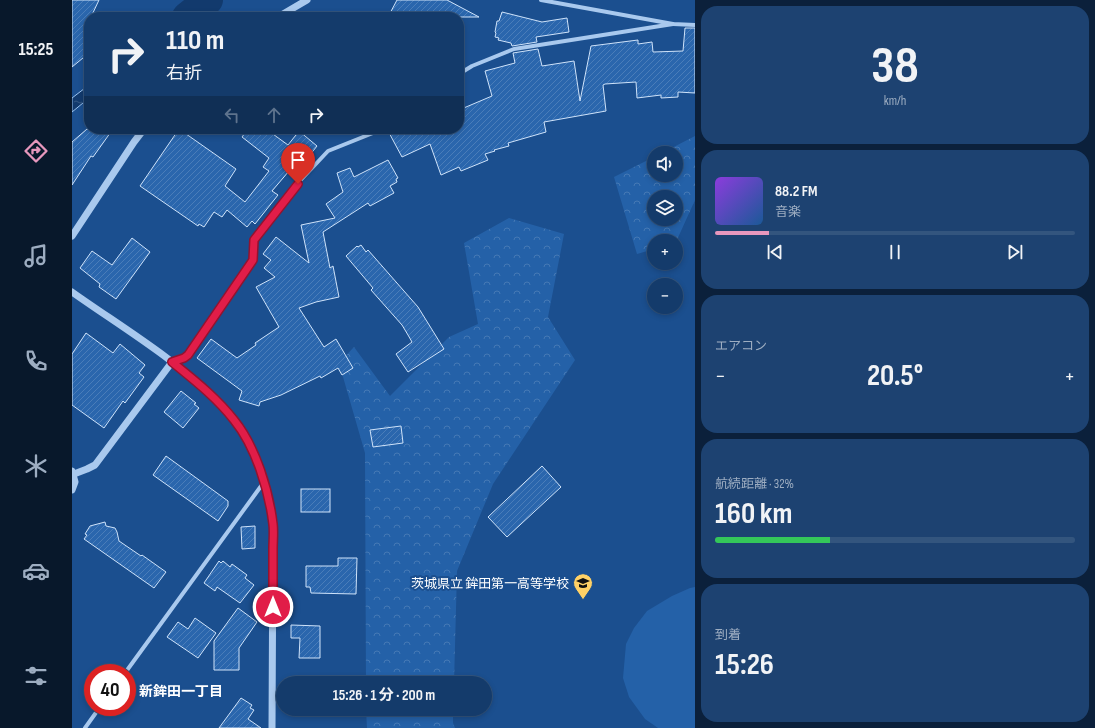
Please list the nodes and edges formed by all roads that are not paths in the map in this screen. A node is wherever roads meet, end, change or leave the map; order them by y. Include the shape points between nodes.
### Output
1 (307, 0) edge
2 (541, 0) edge
3 (287, 12) edge
4 (673, 24) junction
5 (695, 26) edge
6 (464, 71) edge
7 (140, 134) edge
8 (370, 134) edge
9 (72, 236) edge
10 (72, 292) edge
11 (172, 362) junction
12 (73, 472) edge
13 (264, 482) junction
14 (72, 490) edge
15 (132, 664) edge
16 (94, 716) edge
17 (85, 728) edge
18 (272, 728) edge

1 - 3 street
2 - 4 street
4 - 5 street
4 - 6 street via 514,49
7 - 9 street
8 - 11 street via 328,151 302,179 254,240 253,260 188,355
10 - 11 street
11 - 12 street via 95,465
11 - 13 street via 204,388 235,420 248,441
12 - 14 street via 75,482
13 - 15 street
13 - 18 street via 273,526
16 - 17 street

